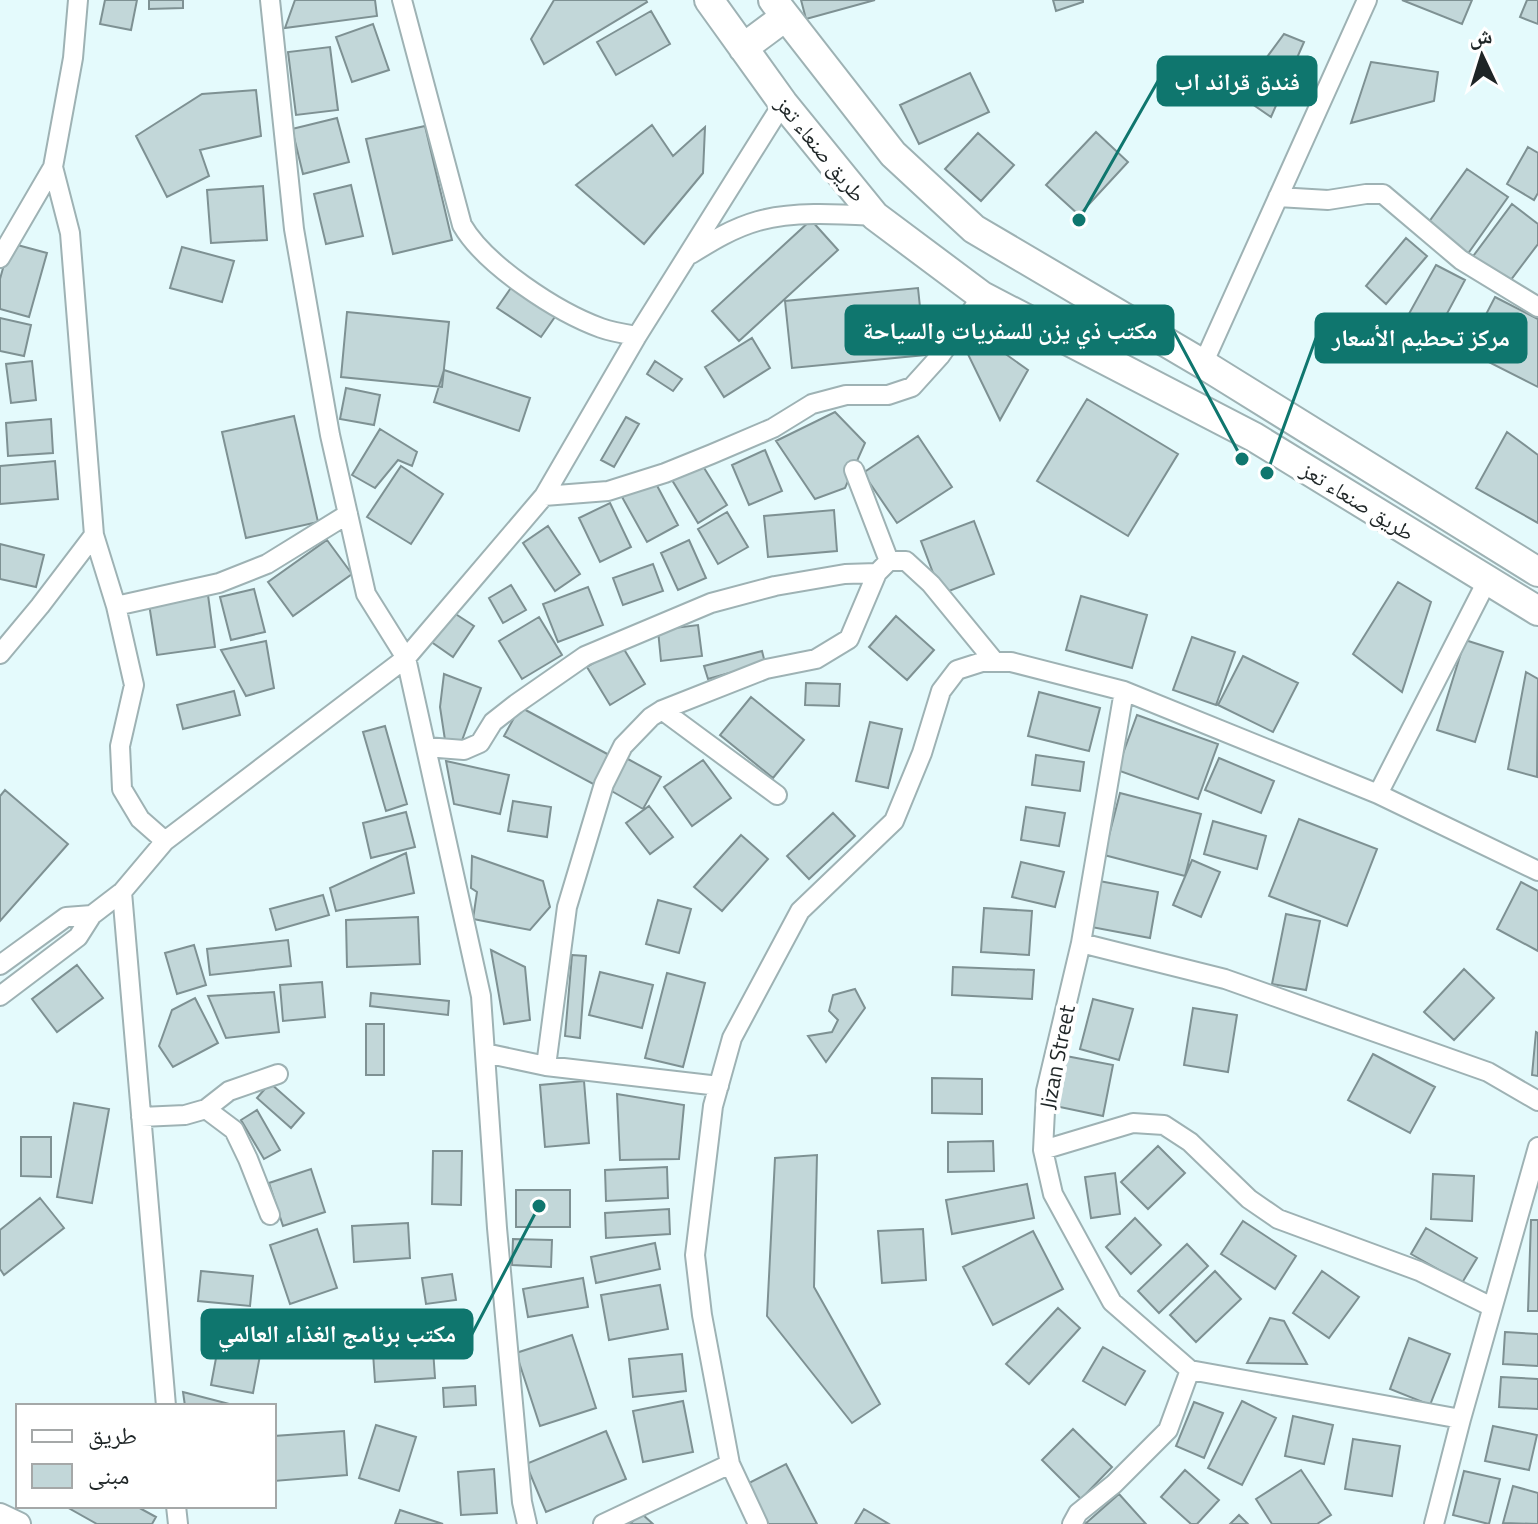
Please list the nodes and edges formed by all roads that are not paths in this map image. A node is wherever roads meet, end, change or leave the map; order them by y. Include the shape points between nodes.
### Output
1 (78, 0) edge
2 (270, 0) edge
3 (402, 0) edge
4 (709, 0) edge
5 (1367, 0) edge
6 (779, 8) edge
7 (743, 48) junction
8 (783, 103) junction
9 (53, 167) junction
10 (1278, 197) junction
11 (875, 216) junction
12 (688, 256) junction
13 (0, 258) edge
14 (982, 296) junction
15 (1538, 307) edge
16 (637, 336) junction
17 (1203, 364) junction
18 (854, 470) dead end
19 (544, 496) junction
20 (348, 514) junction
21 (94, 535) junction
22 (883, 567) junction
23 (1538, 572) edge
24 (1487, 581) junction
25 (116, 606) junction
26 (1538, 611) edge
27 (0, 654) edge
28 (406, 658) junction
29 (995, 662) junction
30 (1124, 691) junction
31 (662, 710) junction
32 (426, 747) junction
33 (1378, 794) junction
34 (777, 795) dead end
35 (165, 841) junction
36 (1538, 871) edge
37 (122, 892) junction
38 (92, 915) junction
39 (1081, 943) junction
40 (0, 965) edge
41 (0, 996) edge
42 (485, 1053) junction
43 (546, 1066) junction
44 (278, 1074) dead end
45 (719, 1086) junction
46 (1538, 1101) edge
47 (206, 1109) junction
48 (141, 1117) junction
49 (1538, 1147) edge
50 (1043, 1150) junction
51 (270, 1215) dead end
52 (1492, 1307) junction
53 (1190, 1370) junction
54 (166, 1404) edge
55 (1461, 1419) junction
56 (730, 1464) junction
57 (522, 1502) junction
58 (0, 1515) edge
59 (19, 1524) edge
60 (520, 1524) edge
61 (527, 1524) edge
62 (603, 1524) edge
63 (758, 1524) edge
64 (1072, 1524) edge
65 (1434, 1524) edge

1 - 9 street
2 - 20 street via 294,229
3 - 16 street via 462,225 473,244 494,264 574,316
4 - 7 highway, طريق صنعاء تعز
5 - 10 street
6 - 7 highway
6 - 17 highway, طريق صنعاء تعز via 893,154 974,229
7 - 8 highway, طريق صنعاء تعز
8 - 11 highway, طريق صنعاء تعز
8 - 12 street
9 - 13 street
9 - 21 street via 70,233
10 - 15 street via 1328,200 1383,194 1461,260
10 - 17 street
11 - 12 street via 760,220
11 - 14 highway, طريق صنعاء تعز
12 - 16 street
14 - 19 street via 912,387 812,404 724,449 608,491
14 - 24 highway, طريق صنعاء تعز via 1254,437
16 - 19 street
17 - 23 highway, طريق صنعاء تعز
18 - 22 street
19 - 28 street
20 - 25 street via 255,569 219,583
20 - 28 street via 366,594
21 - 25 street
21 - 27 street
22 - 29 street via 906,561
22 - 31 street via 849,639 816,659 766,669
22 - 32 street via 711,603 585,656 493,722 480,743 464,750
24 - 26 highway, طريق صنعاء تعز
24 - 33 street
25 - 35 street via 134,685 120,746 122,789 140,819
28 - 32 street
28 - 35 street
29 - 30 street
29 - 45 street via 957,670 941,691 894,821 800,911 732,1038
30 - 33 street
30 - 39 street, Jizan Street
31 - 34 street
31 - 43 street via 623,746 604,784 567,907
32 - 42 street via 481,996
33 - 36 street
35 - 37 street
37 - 38 street
37 - 48 street
38 - 40 street via 66,917
38 - 41 street via 78,937
39 - 46 street via 1225,979 1488,1072
39 - 50 street, Jizan Street via 1046,1091
42 - 43 street
42 - 57 street
43 - 45 street
44 - 47 street via 229,1091
45 - 56 street via 695,1255
47 - 48 street
47 - 51 street via 234,1130
48 - 54 street
49 - 52 street
50 - 52 street via 1133,1123 1164,1125 1278,1219 1419,1271
50 - 53 street, Jizan Street via 1053,1194 1112,1302
52 - 55 street
53 - 55 street
53 - 64 street via 1168,1430
55 - 65 street
56 - 62 street
56 - 63 street
57 - 60 street
57 - 61 street
58 - 59 street

